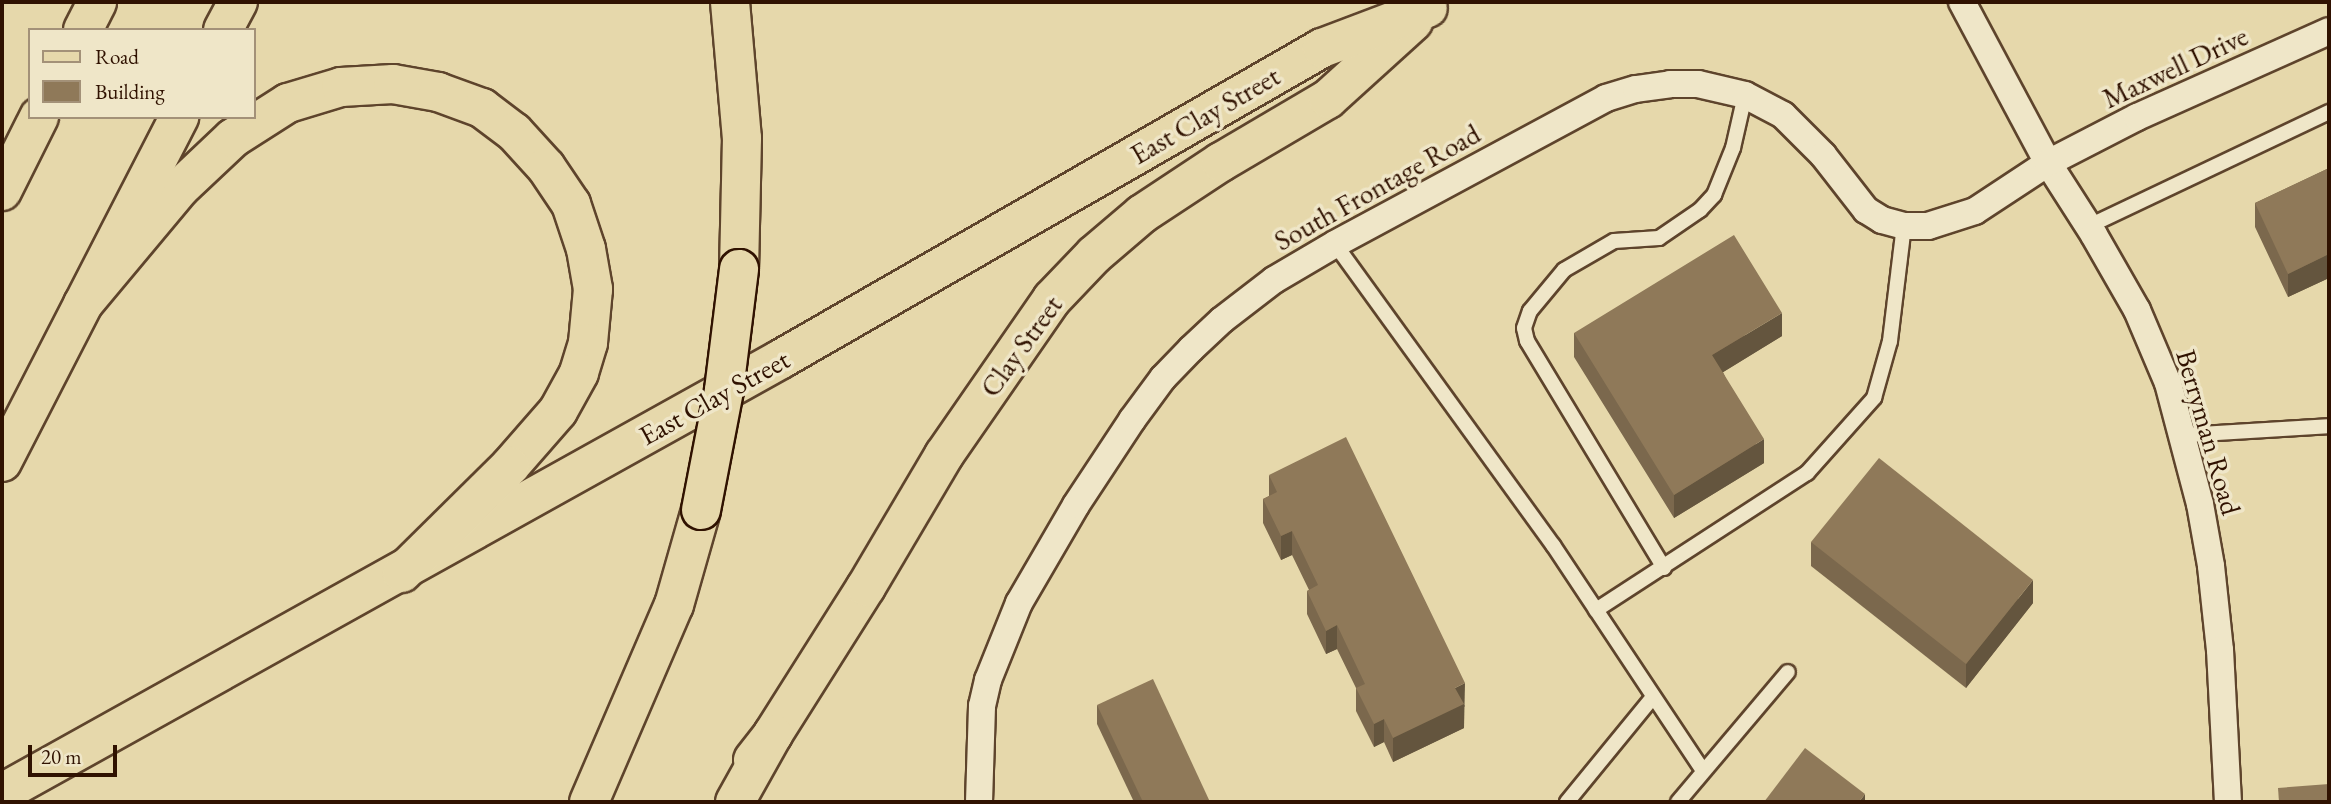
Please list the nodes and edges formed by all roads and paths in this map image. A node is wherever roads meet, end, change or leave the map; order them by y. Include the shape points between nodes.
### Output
1 (97, 2) edge
2 (238, 2) edge
3 (730, 2) edge
4 (1962, 2) edge
5 (1434, 5) edge
6 (84, 28) edge
7 (224, 28) edge
8 (2329, 31) edge
9 (1745, 96) junction
10 (2329, 113) edge
11 (38, 119) edge
12 (177, 119) edge
13 (2048, 163) junction
14 (2, 191) edge
15 (1904, 226) junction
16 (2089, 226) junction
17 (1335, 244) junction
18 (83, 303) junction
19 (2329, 426) edge
20 (2183, 435) junction
21 (2, 462) edge
22 (1664, 568) junction
23 (402, 573) junction
24 (1596, 610) junction
25 (1788, 672) dead end
26 (1653, 697) junction
27 (773, 734) junction
28 (1703, 771) junction
29 (2, 793) edge
30 (589, 802) edge
31 (720, 802) edge
32 (735, 802) edge
33 (979, 802) edge
34 (1567, 802) edge
35 (1678, 802) edge
36 (2228, 802) edge

1 - 6 main road
2 - 7 main road
3 - 30 main road, bridge via 742,138 739,269 724,390 701,510 674,605
4 - 13 street, Berryman Road
5 - 23 main road, East Clay Street via 1322,48
5 - 27 main road, Clay Street via 1328,99 1142,214 1052,299 944,455
8 - 13 street, Maxwell Drive via 2137,117
9 - 15 street, South Frontage Road via 1783,115 1866,210
9 - 17 street, South Frontage Road via 1698,84 1670,84 1606,98
9 - 22 lane via 1733,148 1713,195 1700,211 1659,239 1614,241 1564,270 1530,311 1524,328 1527,341
10 - 16 lane
11 - 14 main road
12 - 18 main road
13 - 15 street, South Frontage Road via 1975,211 1928,226
13 - 16 street, Berryman Road
15 - 22 lane via 1890,341 1874,398 1807,474
16 - 20 street, Berryman Road via 2137,310 2168,383
17 - 24 lane
17 - 33 street, South Frontage Road via 1274,280 1191,349 1132,420 1076,505 1019,603 988,680 982,706
18 - 21 main road
18 - 23 main road via 180,188 233,138 288,103 341,87 393,84 438,92 482,108 514,132 546,167 570,204 582,238 593,289 588,343 579,373 558,411 510,466
19 - 20 lane
20 - 36 street, Berryman Road via 2211,566
22 - 24 lane
23 - 29 main road, East Clay Street
24 - 26 lane
25 - 28 lane
26 - 28 lane
26 - 34 lane
27 - 31 main road, Clay Street
27 - 32 main road
28 - 35 lane

